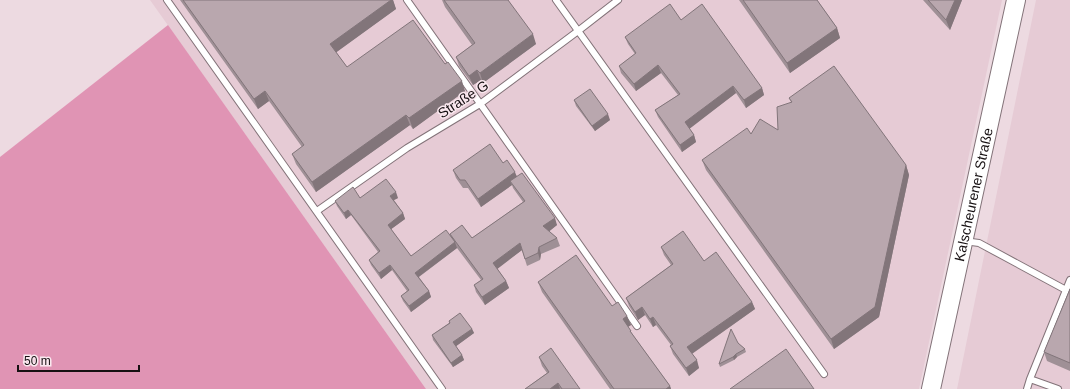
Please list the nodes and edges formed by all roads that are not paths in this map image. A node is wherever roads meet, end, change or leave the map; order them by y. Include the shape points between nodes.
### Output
1 (167, 0) edge
2 (407, 0) edge
3 (556, 0) edge
4 (618, 0) edge
5 (1016, 0) edge
6 (578, 31) junction
7 (480, 104) junction
8 (316, 211) junction
9 (962, 240) junction
10 (1070, 280) edge
11 (1066, 290) junction
12 (637, 326) dead end
13 (824, 374) dead end
14 (1030, 378) junction
15 (442, 389) edge
16 (931, 389) edge
17 (1027, 389) edge
18 (1058, 389) edge

1 - 8 lane
2 - 7 lane
3 - 6 lane
4 - 6 lane, Straße G
5 - 9 main road, Kalscheurener Straße
6 - 7 lane, Straße G
6 - 13 lane
7 - 8 lane, Straße G via 407,148
7 - 12 lane
8 - 15 lane
9 - 11 lane via 979,243
9 - 16 main road, Kalscheurener Straße
10 - 11 lane
11 - 14 lane
14 - 17 lane
14 - 18 lane

